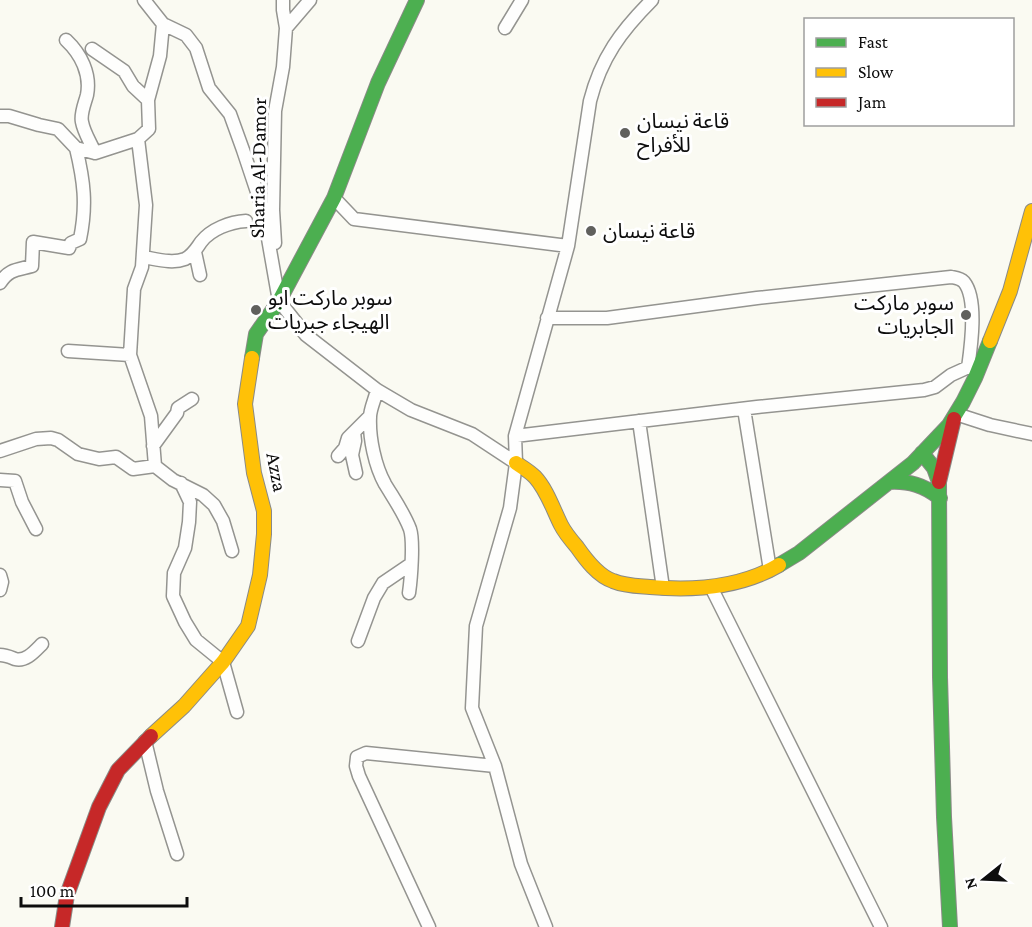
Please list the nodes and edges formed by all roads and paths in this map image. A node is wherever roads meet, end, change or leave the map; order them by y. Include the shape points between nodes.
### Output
1 (144, 0) edge
2 (283, 0) edge
3 (310, 0) edge
4 (417, 0) edge
5 (522, 0) edge
6 (652, 0) edge
7 (163, 24) junction
8 (286, 28) junction
9 (505, 28) dead end
10 (66, 40) dead end
11 (92, 49) dead end
12 (148, 100) junction
13 (0, 116) edge
14 (138, 139) junction
15 (76, 148) junction
16 (95, 153) junction
17 (334, 198) junction
18 (1032, 211) edge
19 (246, 221) dead end
20 (568, 246) junction
21 (195, 252) junction
22 (143, 257) junction
23 (200, 275) dead end
24 (0, 283) edge
25 (279, 301) junction
26 (548, 318) junction
27 (68, 351) dead end
28 (130, 355) junction
29 (982, 361) junction
30 (968, 368) junction
31 (377, 390) junction
32 (192, 399) dead end
33 (744, 409) junction
34 (956, 414) junction
35 (370, 416) junction
36 (639, 421) junction
37 (353, 431) junction
38 (1032, 434) edge
39 (515, 436) junction
40 (153, 446) junction
41 (0, 451) edge
42 (338, 456) dead end
43 (919, 457) junction
44 (516, 463) junction
45 (155, 466) junction
46 (356, 473) dead end
47 (0, 480) edge
48 (181, 483) junction
49 (889, 483) junction
50 (939, 490) junction
51 (36, 529) dead end
52 (232, 551) dead end
53 (411, 564) junction
54 (770, 570) junction
55 (0, 575) edge
56 (711, 587) junction
57 (663, 588) junction
58 (0, 590) edge
59 (409, 593) dead end
60 (358, 641) dead end
61 (42, 644) dead end
62 (0, 655) edge
63 (223, 662) junction
64 (237, 712) dead end
65 (145, 741) junction
66 (495, 766) junction
67 (177, 854) dead end
68 (62, 927) edge
69 (429, 927) edge
70 (546, 927) edge
71 (880, 927) edge
72 (950, 927) edge

1 - 7 street
2 - 8 street, Sharia Al-Damor
3 - 8 street
4 - 17 street, Azza via 378,83
5 - 9 street
6 - 20 street via 614,44 594,86
7 - 12 street via 160,56
7 - 25 street via 186,35 196,48 209,88 230,114 263,210
8 - 25 street, Sharia Al-Damor via 275,111 273,210
10 - 16 street via 84,66 87,92 81,121
11 - 12 street via 124,70
12 - 14 street via 149,129
13 - 15 street via 58,129
14 - 16 street
14 - 22 street via 146,205
15 - 16 street
15 - 24 street via 85,205 80,239 69,248 33,242 32,266 13,269
17 - 20 street via 354,219
17 - 25 street, Azza
18 - 29 street via 1010,291
19 - 21 street via 213,231
20 - 26 street
21 - 22 street via 184,259 166,261
21 - 23 street
22 - 28 street via 134,289
25 - 31 street via 306,335
25 - 63 street, Azza via 256,334 245,404 254,473 264,511 260,575 248,626
26 - 30 street via 607,318 951,277 965,283 970,301 973,333
26 - 39 street
27 - 28 street
28 - 40 street via 151,416
29 - 30 street
29 - 34 street
30 - 33 street via 924,390
31 - 35 street
31 - 44 street via 411,410 472,434
32 - 40 street via 178,408
33 - 36 street
33 - 54 street
34 - 38 street
34 - 43 street
34 - 50 street
35 - 37 street
35 - 53 street via 377,466 411,531
36 - 39 street
36 - 57 street
37 - 42 street
37 - 46 street
39 - 44 street
40 - 45 street
41 - 45 street via 54,438 78,454 99,459 116,457 133,469
43 - 49 street
43 - 50 street via 934,468
44 - 57 street via 535,477 562,527 596,570 612,581
44 - 66 street via 510,508 476,626 472,708
45 - 48 street
47 - 51 street via 15,481
48 - 52 street via 214,505
48 - 63 street via 190,502 189,522 174,573 173,596 196,640
49 - 50 street via 913,482
49 - 54 street via 799,553
50 - 72 street via 940,677
53 - 59 street
53 - 60 street via 383,583
54 - 56 street
55 - 58 street
56 - 57 street
56 - 71 street
61 - 62 street via 25,658
63 - 64 street
63 - 65 street, Azza via 184,706
65 - 67 street
65 - 68 street, Azza via 118,770 99,807 67,895
66 - 69 street via 366,753 357,757 359,776
66 - 70 street via 521,864

